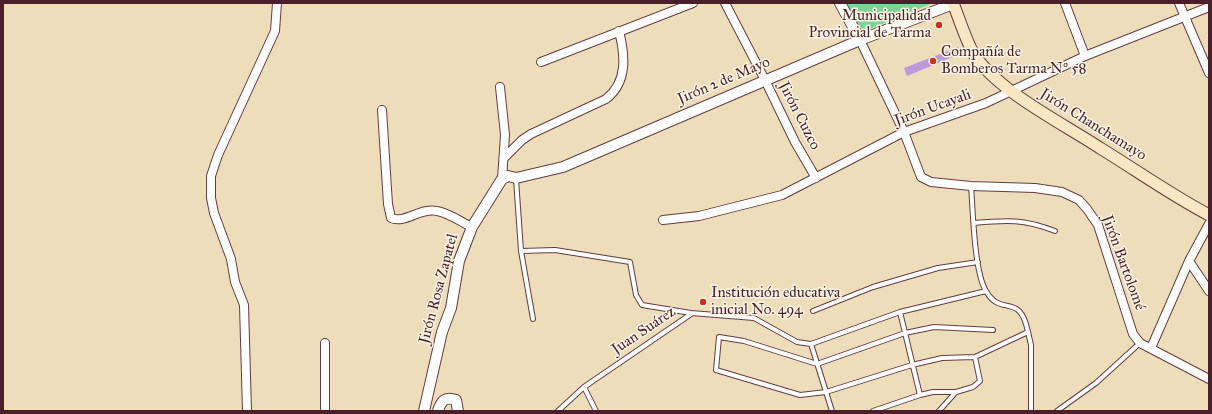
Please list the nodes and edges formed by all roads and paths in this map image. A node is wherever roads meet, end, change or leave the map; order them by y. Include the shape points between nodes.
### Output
1 (277, 3) edge
2 (693, 3) edge
3 (725, 3) edge
4 (840, 3) edge
5 (954, 3) edge
6 (1065, 3) edge
7 (1179, 3) edge
8 (1209, 7) edge
9 (1185, 16) junction
10 (619, 31) junction
11 (860, 40) junction
12 (1085, 56) junction
13 (541, 62) dead end
14 (1209, 73) edge
15 (765, 80) junction
16 (500, 87) dead end
17 (1011, 91) junction
18 (382, 110) dead end
19 (904, 132) junction
20 (504, 158) junction
21 (516, 178) junction
22 (816, 178) junction
23 (502, 179) junction
24 (971, 186) junction
25 (1209, 215) edge
26 (662, 220) dead end
27 (974, 223) junction
28 (1209, 224) edge
29 (472, 227) junction
30 (1055, 231) dead end
31 (521, 251) junction
32 (1189, 261) junction
33 (978, 262) junction
34 (1209, 290) edge
35 (986, 291) junction
36 (813, 312) dead end
37 (900, 312) junction
38 (691, 313) junction
39 (533, 319) dead end
40 (993, 330) dead end
41 (905, 332) junction
42 (1028, 332) junction
43 (325, 343) dead end
44 (1140, 343) junction
45 (811, 344) junction
46 (1151, 348) junction
47 (975, 357) junction
48 (817, 364) junction
49 (912, 365) junction
50 (1209, 379) edge
51 (584, 387) junction
52 (826, 392) junction
53 (956, 392) junction
54 (920, 395) junction
55 (247, 411) edge
56 (325, 411) edge
57 (424, 411) edge
58 (438, 411) edge
59 (458, 411) edge
60 (558, 411) edge
61 (596, 411) edge
62 (832, 411) edge
63 (873, 411) edge
64 (939, 411) edge
65 (1031, 411) edge
66 (1057, 411) edge

1 - 55 street via 275,32 218,155 211,176 212,204 244,305
2 - 10 street
3 - 15 street, Jirón Cuzco
4 - 11 street
5 - 11 street, Jirón 2 de Mayo
5 - 17 main road, Jirón Chanchamayo via 975,55 991,74
6 - 12 street
7 - 9 street
8 - 9 street, Jirón Ucayali
9 - 12 street, Jirón Ucayali
9 - 14 street
10 - 13 street
10 - 20 street via 624,52 619,86 613,93 606,99 530,134
11 - 15 street, Jirón 2 de Mayo
11 - 19 street
12 - 17 street, Jirón Ucayali
15 - 21 street, Jirón 2 de Mayo via 563,167
15 - 22 street, Jirón Cuzco via 795,142
16 - 20 street, Jirón Rosa Zapatel via 505,135
17 - 19 street, Jirón Ucayali via 986,103
17 - 25 main road, Jirón Chanchamayo via 1178,199
18 - 29 street via 388,204 392,218 402,219 419,212 437,211
19 - 22 street, Jirón Ucayali
19 - 24 street, Jirón Bartolomé via 918,171 925,180
20 - 23 street, Jirón Rosa Zapatel
21 - 23 street, Jirón 2 de Mayo via 508,176
21 - 31 lane
22 - 26 street, Jirón Ucayali via 782,195 700,216
23 - 29 street, Jirón Rosa Zapatel
24 - 27 lane
24 - 44 street, Jirón Bartolomé via 1035,188 1062,192 1079,200 1098,225 1133,334
27 - 30 lane via 1011,220 1037,224
27 - 33 lane
28 - 32 street
29 - 57 street, Jirón Rosa Zapatel via 459,261 451,308 442,332
31 - 38 lane via 555,250 630,262 636,295 642,305
31 - 39 lane
32 - 34 street
32 - 46 street
33 - 35 lane
33 - 36 lane via 938,268 880,285
35 - 37 lane
35 - 42 lane via 1000,305 1016,307 1021,311
37 - 41 lane
37 - 45 lane
38 - 45 lane, Juan Suárez via 754,318 797,342
38 - 51 lane, Juan Suárez
40 - 41 lane via 934,327
41 - 48 lane
41 - 49 lane
42 - 47 lane
42 - 65 lane via 1031,345
43 - 56 street
44 - 46 street
44 - 66 lane via 1096,383
45 - 48 lane
46 - 50 street
47 - 49 lane via 942,358
47 - 53 lane via 980,381 974,387
48 - 52 lane
48 - 52 lane via 744,341 719,337 716,370 800,395
49 - 52 lane
49 - 54 lane
51 - 60 lane, Juan Suárez
51 - 61 lane
52 - 62 lane
53 - 54 lane
53 - 64 lane
54 - 63 lane
58 - 59 street via 440,404 450,398 456,400

